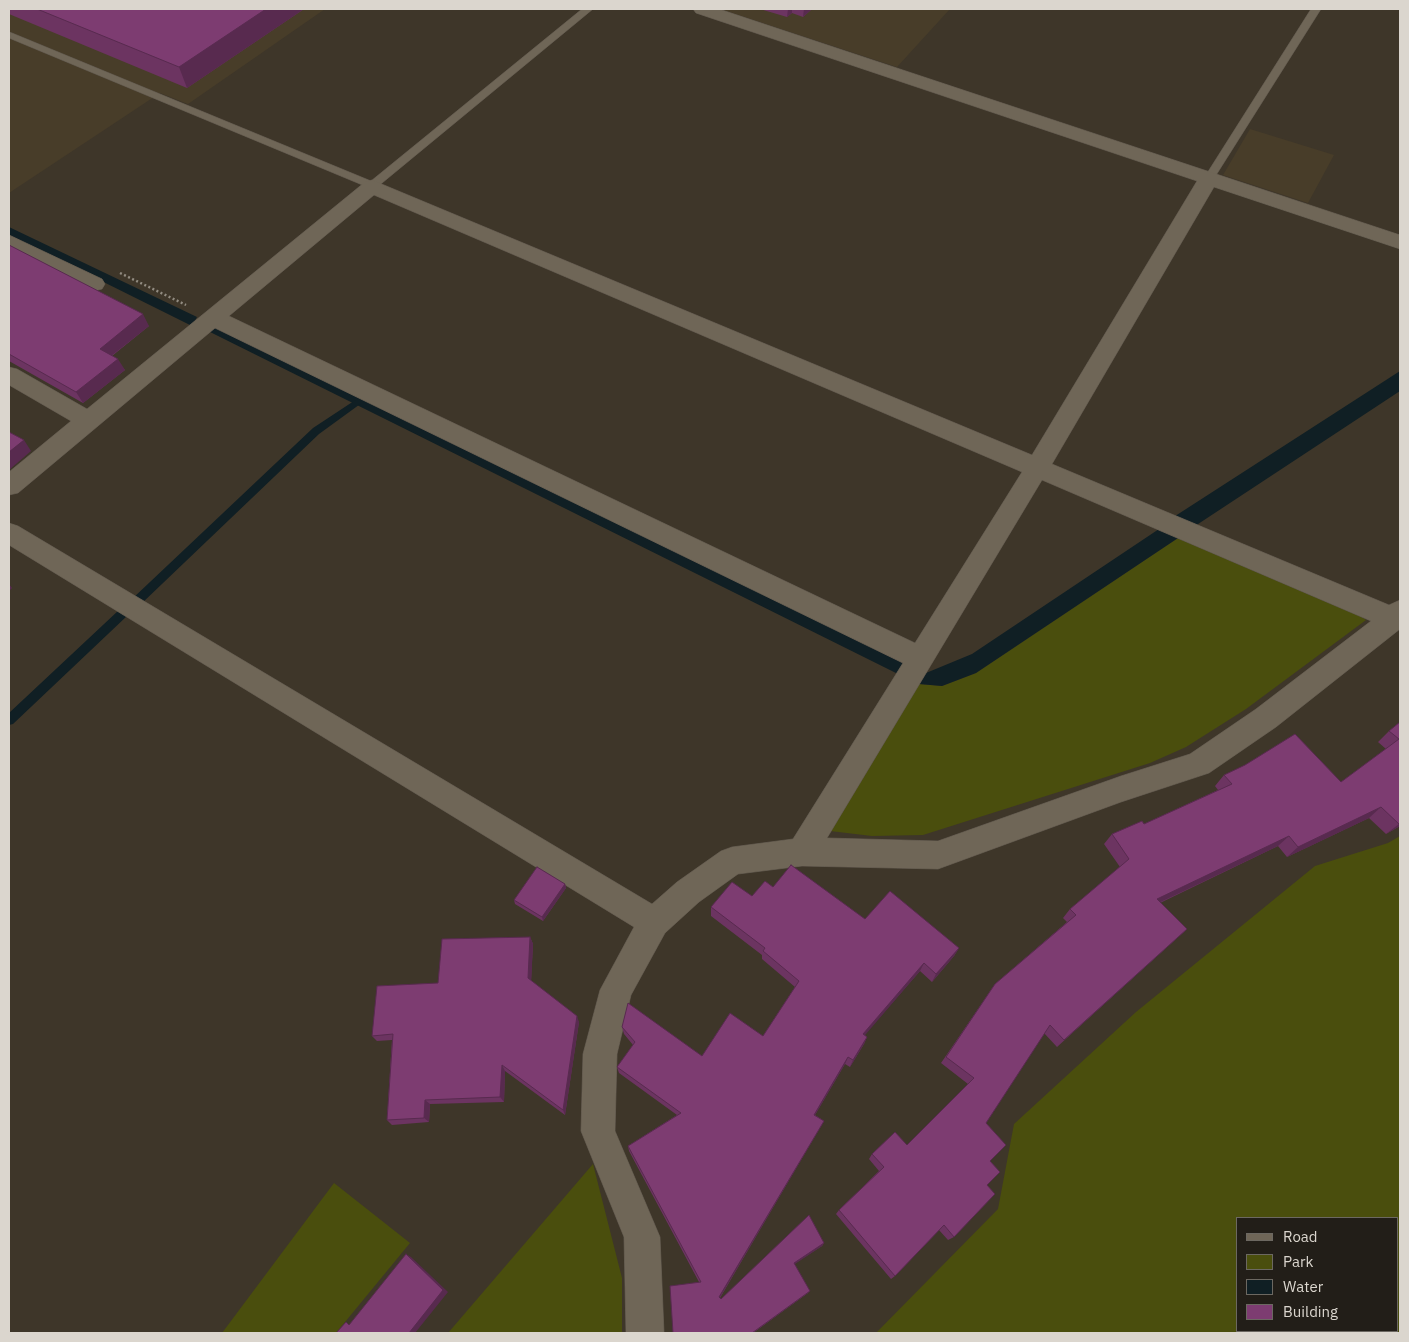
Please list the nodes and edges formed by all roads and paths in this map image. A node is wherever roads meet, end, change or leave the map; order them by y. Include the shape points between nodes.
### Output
1 (588, 9) edge
2 (702, 9) edge
3 (1316, 9) edge
4 (9, 35) edge
5 (1209, 178) junction
6 (372, 186) junction
7 (9, 242) edge
8 (1400, 242) edge
9 (94, 284) dead end
10 (212, 317) junction
11 (9, 375) edge
12 (79, 415) dead end
13 (1036, 468) junction
14 (9, 486) edge
15 (9, 533) edge
16 (1396, 615) edge
17 (920, 658) junction
18 (802, 852) junction
19 (654, 922) junction
20 (645, 1333) edge

1 - 6 lane
2 - 5 street
3 - 5 lane
4 - 6 lane
5 - 8 street
5 - 13 street
6 - 10 street
6 - 13 street
7 - 9 street
10 - 14 street
10 - 17 street
11 - 12 street
13 - 16 street
13 - 17 street
15 - 19 street
16 - 18 street via 1266,718 1199,764 938,855
17 - 18 street
18 - 19 street via 732,862 688,892
19 - 20 street via 616,990 600,1054 598,1131 642,1237

